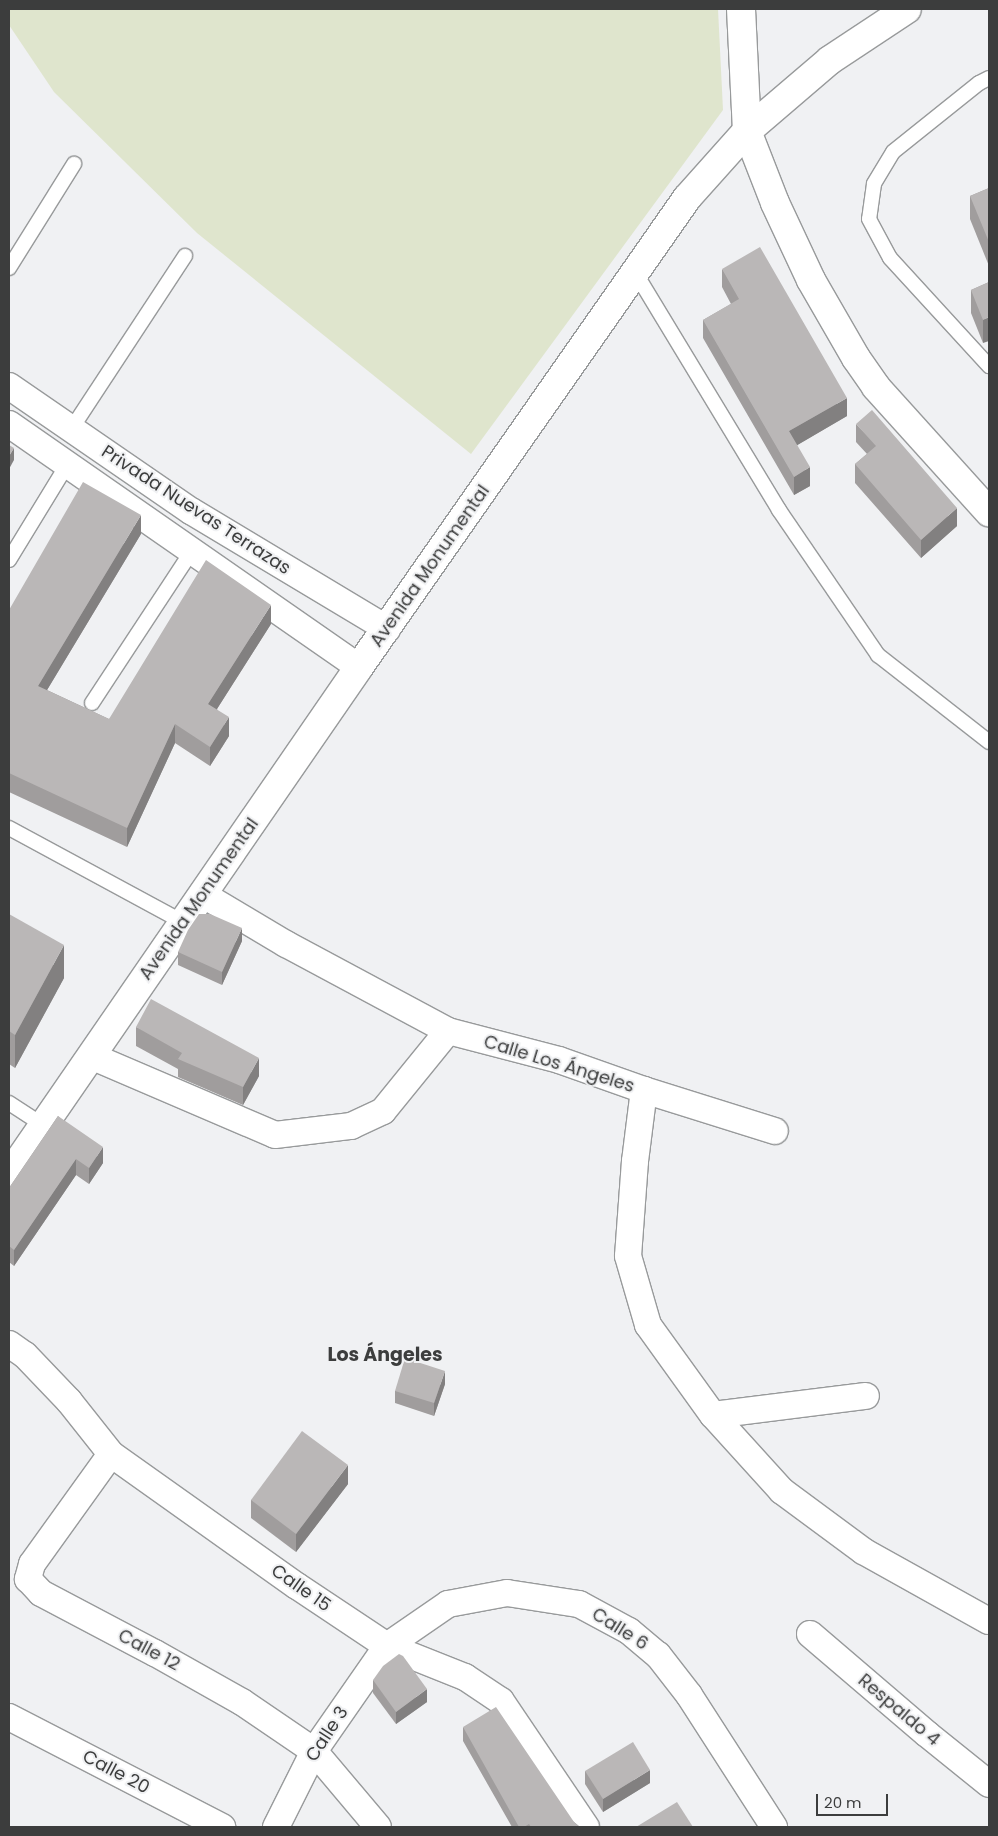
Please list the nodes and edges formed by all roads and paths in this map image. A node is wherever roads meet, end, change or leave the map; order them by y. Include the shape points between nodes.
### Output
1 (741, 9) edge
2 (907, 9) edge
3 (989, 78) edge
4 (747, 131) junction
5 (74, 164) dead end
6 (185, 256) dead end
7 (9, 268) edge
8 (635, 272) junction
9 (989, 366) edge
10 (9, 386) edge
11 (9, 424) edge
12 (72, 428) junction
13 (68, 465) junction
14 (989, 512) edge
15 (192, 551) junction
16 (9, 560) edge
17 (387, 629) junction
18 (359, 667) junction
19 (92, 702) dead end
20 (989, 742) edge
21 (9, 828) edge
22 (202, 894) junction
23 (183, 922) junction
24 (448, 1031) junction
25 (90, 1056) junction
26 (644, 1090) junction
27 (9, 1103) edge
28 (43, 1125) junction
29 (775, 1131) dead end
30 (9, 1174) edge
31 (9, 1344) edge
32 (866, 1396) dead end
33 (713, 1414) junction
34 (112, 1454) junction
35 (989, 1622) edge
36 (810, 1634) dead end
37 (388, 1646) junction
38 (9, 1717) edge
39 (314, 1751) junction
40 (989, 1784) edge
41 (222, 1827) edge
42 (276, 1827) edge
43 (378, 1827) edge
44 (586, 1827) edge
45 (774, 1827) edge

1 - 4 main road
2 - 4 main road, Avenida Monumental via 830,60
3 - 9 lane via 893,152 874,184 870,219 890,258
4 - 8 main road, Avenida Monumental via 687,198
4 - 14 main road via 794,246 856,358 876,387
5 - 7 lane
6 - 12 lane
8 - 17 main road, Avenida Monumental
8 - 20 lane via 779,510 878,656
10 - 12 street, Privada Nuevas Terrazas
11 - 13 street, Privada Nuevas Terrazas
12 - 17 street, Privada Nuevas Terrazas via 192,511
13 - 15 street, Privada Nuevas Terrazas
13 - 16 lane
15 - 18 street, Privada Nuevas Terrazas
15 - 19 lane
17 - 18 main road, Avenida Monumental
18 - 22 main road, Avenida Monumental
21 - 23 lane
22 - 23 main road, Avenida Monumental
22 - 24 street, Calle Los Ángeles via 286,944
23 - 25 main road, Avenida Monumental
24 - 25 street via 383,1111 351,1126 276,1135
24 - 26 street, Calle Los Ángeles via 559,1060
25 - 28 main road, Avenida Monumental
26 - 29 street
26 - 33 street, Calle Los Ángeles via 628,1256 648,1325
27 - 28 lane
28 - 30 main road, Avenida Monumental
31 - 34 street, Calle 15 via 25,1355 69,1400
32 - 33 street
33 - 35 street, Calle Los Ángeles via 782,1491 863,1551
34 - 37 street, Calle 15 via 297,1586
34 - 39 street, Calle 12 via 32,1564 28,1579 41,1593 242,1702
36 - 40 street, Respaldo 4
37 - 39 street, Calle 3
37 - 44 street, Calle 15 via 465,1677 501,1702
37 - 45 street, Calle 6 via 448,1604 507,1593 579,1604 628,1631 658,1655 689,1695
38 - 41 street, Calle 20
39 - 42 street, Calle 3
39 - 43 street, Calle 12

